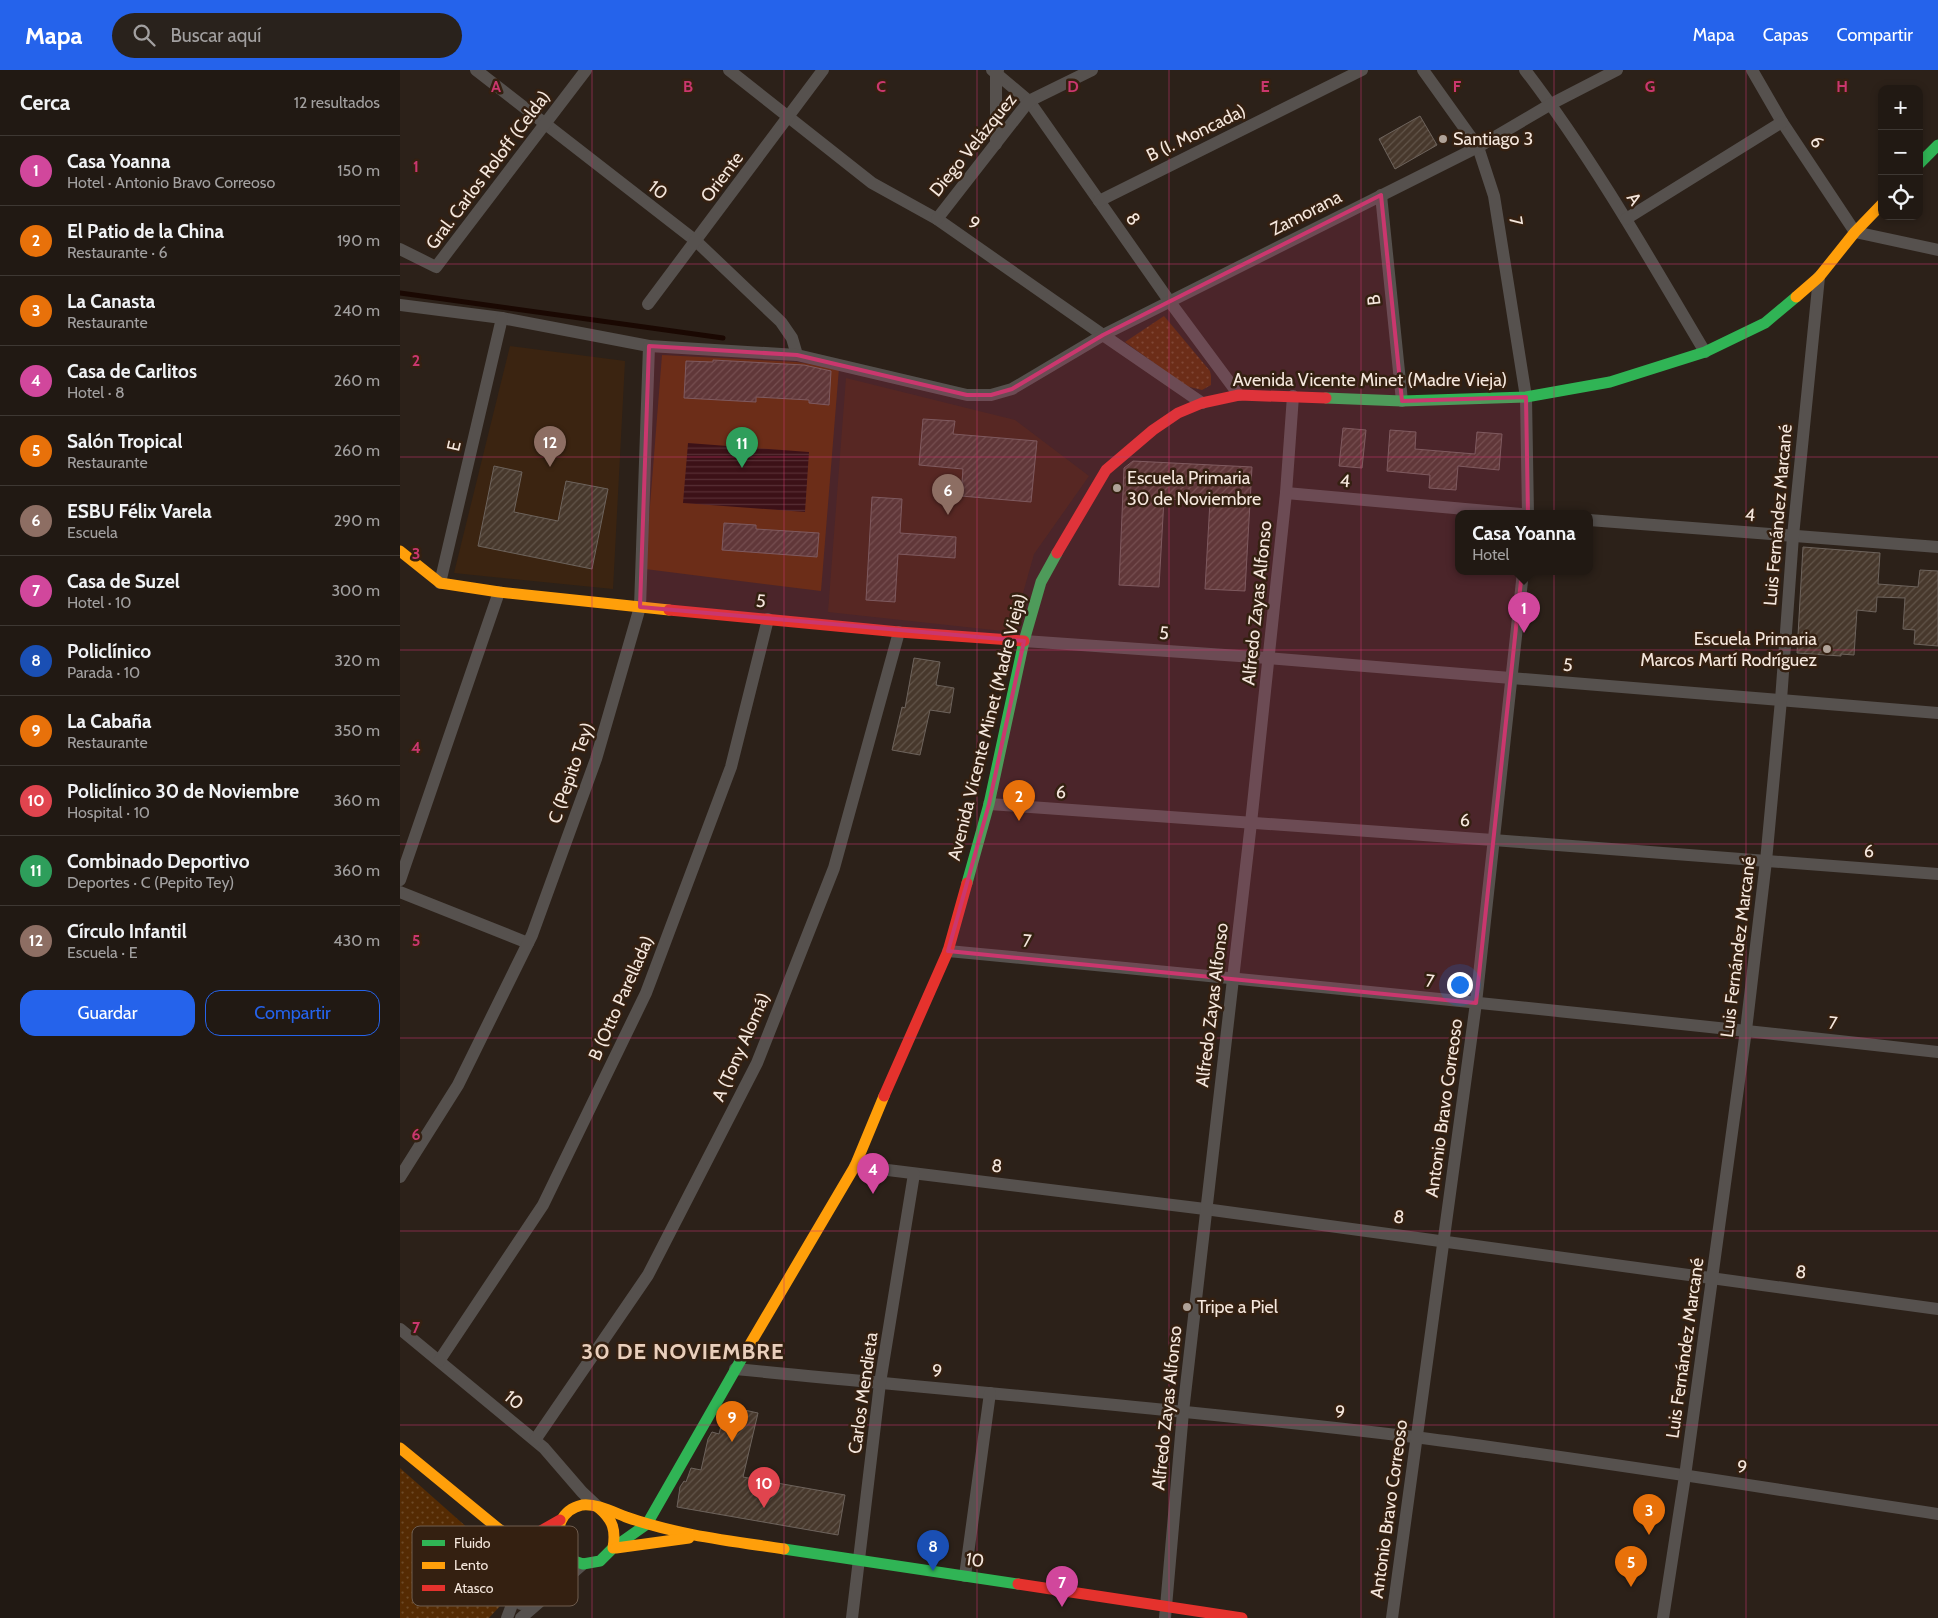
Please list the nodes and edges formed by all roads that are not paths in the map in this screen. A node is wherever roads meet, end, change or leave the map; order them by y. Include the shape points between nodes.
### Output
1 (476, 70) edge
2 (586, 70) edge
3 (729, 70) edge
4 (823, 70) edge
5 (1092, 70) edge
6 (1362, 70) edge
7 (1423, 70) edge
8 (1525, 70) edge
9 (1617, 70) edge
10 (1752, 70) edge
11 (995, 71) edge
12 (1029, 101) junction
13 (1551, 104) junction
14 (789, 116) junction
15 (1782, 122) junction
16 (544, 125) junction
17 (996, 144) junction
18 (1938, 145) edge
19 (1478, 147) junction
20 (1923, 160) edge
21 (1381, 195) junction
22 (1099, 201) junction
23 (1878, 208) edge
24 (937, 218) junction
25 (1626, 219) junction
26 (1855, 232) junction
27 (696, 241) junction
28 (400, 250) edge
29 (1938, 250) edge
30 (1819, 277) junction
31 (1170, 302) junction
32 (648, 304) dead end
33 (400, 305) edge
34 (502, 318) junction
35 (1103, 336) junction
36 (649, 346) junction
37 (1705, 352) junction
38 (797, 355) junction
39 (1239, 395) junction
40 (1293, 396) junction
41 (1526, 397) junction
42 (1402, 401) junction
43 (1202, 403) junction
44 (1286, 493) junction
45 (1476, 510) edge
46 (1528, 510) edge
47 (1593, 520) edge
48 (1793, 536) junction
49 (1938, 547) edge
50 (400, 551) edge
51 (1522, 575) edge
52 (440, 583) junction
53 (499, 592) junction
54 (640, 608) junction
55 (768, 619) junction
56 (899, 632) junction
57 (1024, 640) junction
58 (1268, 658) junction
59 (1512, 678) junction
60 (1781, 700) junction
61 (1938, 713) edge
62 (988, 804) junction
63 (1251, 823) junction
64 (1493, 840) junction
65 (1766, 861) junction
66 (1938, 874) edge
67 (400, 880) edge
68 (400, 892) edge
69 (528, 944) junction
70 (948, 951) junction
71 (1232, 978) junction
72 (1476, 1004) junction
73 (1746, 1030) junction
74 (1938, 1052) edge
75 (856, 1166) junction
76 (914, 1174) junction
77 (400, 1177) edge
78 (1206, 1209) junction
79 (1444, 1241) junction
80 (1713, 1277) junction
81 (1938, 1309) edge
82 (400, 1329) edge
83 (439, 1360) junction
84 (735, 1369) junction
85 (880, 1383) junction
86 (990, 1393) junction
87 (1183, 1412) junction
88 (1416, 1438) junction
89 (535, 1440) junction
90 (400, 1448) edge
91 (1685, 1476) junction
92 (598, 1507) junction
93 (1938, 1514) edge
94 (560, 1520) junction
95 (647, 1524) junction
96 (495, 1526) edge
97 (550, 1526) edge
98 (559, 1526) edge
99 (702, 1537) junction
100 (613, 1548) junction
101 (860, 1562) junction
102 (578, 1563) edge
103 (582, 1564) junction
104 (578, 1568) edge
105 (966, 1576) junction
106 (512, 1606) edge
107 (521, 1606) edge
108 (535, 1606) edge
109 (1166, 1612) edge
110 (507, 1618) edge
111 (516, 1618) edge
112 (521, 1618) edge
113 (852, 1618) edge
114 (1242, 1618) edge
115 (1392, 1618) edge
116 (1663, 1618) edge

1 - 16 street, 10
2 - 16 street, Gral. Carlos Roloff (Celda)
3 - 14 street, 9
4 - 14 street, Oriente
5 - 12 street, Diego Velázquez
6 - 22 street, B (I. Moncada)
7 - 19 street, 7
8 - 13 street, A
9 - 13 street, Zamorana
10 - 15 street, 6
11 - 12 street, 8
11 - 17 street
12 - 17 street, Diego Velázquez
12 - 22 street, 8
13 - 19 street, Zamorana
13 - 25 street, A
14 - 24 street, 9 via 872,183
14 - 27 street, Oriente
15 - 25 street
15 - 26 street, 6
16 - 27 street, 10
16 - 28 street, Gral. Carlos Roloff (Celda) via 436,267
17 - 24 street, Diego Velázquez
18 - 20 main road
19 - 21 street, Zamorana
19 - 41 street, 7 via 1494,196
21 - 31 street, Zamorana
21 - 42 street, B
22 - 31 street, 8
23 - 26 main road, Avenida Vicente Minet (Madre Vieja)
24 - 35 street, 9
25 - 37 street, A
26 - 29 street
26 - 30 main road, Avenida Vicente Minet (Madre Vieja)
27 - 32 street, Oriente
27 - 38 street, 10 via 780,322 792,338
30 - 37 main road, Avenida Vicente Minet (Madre Vieja) via 1765,323
30 - 48 street, Luis Fernández Marcané
31 - 35 street, Zamorana
31 - 39 street, 8
33 - 34 street
34 - 36 street
34 - 52 street, E
35 - 38 street, Zamorana via 1012,390 991,395 967,395
35 - 43 street, 9
36 - 38 street
36 - 54 street, C (Pepito Tey)
37 - 41 main road, Avenida Vicente Minet (Madre Vieja) via 1610,382
39 - 40 main road, Avenida Vicente Minet (Madre Vieja)
39 - 43 main road, Avenida Vicente Minet (Madre Vieja)
40 - 42 main road, Avenida Vicente Minet (Madre Vieja)
40 - 44 street, Alfredo Zayas Alfonso
41 - 42 main road, Avenida Vicente Minet (Madre Vieja)
41 - 46 street
43 - 57 main road, Avenida Vicente Minet (Madre Vieja) via 1153,430 1106,470 1041,582
44 - 45 street, 4
44 - 58 street, Alfredo Zayas Alfonso
47 - 48 street, 4
48 - 49 street, 4
48 - 60 street, Luis Fernández Marcané
50 - 52 main road, 5
51 - 59 street, Antonio Bravo Correoso
52 - 53 main road, 5
53 - 54 main road, 5
53 - 67 street
54 - 55 main road, 5
54 - 69 street, C (Pepito Tey) via 596,758
55 - 56 main road, 5
55 - 83 street, B (Otto Parellada) via 731,767 646,993 543,1205
56 - 57 main road, 5
56 - 89 street, A (Tony Alomá) via 834,868 757,1063 648,1275
57 - 58 street, 5
57 - 62 main road, Avenida Vicente Minet (Madre Vieja)
58 - 59 street, 5
58 - 63 street, Alfredo Zayas Alfonso
59 - 60 street, 5
59 - 64 street, Antonio Bravo Correoso
60 - 61 street, 5
60 - 65 street, Luis Fernández Marcané
62 - 63 street, 6
62 - 70 main road, Avenida Vicente Minet (Madre Vieja)
63 - 64 street, 6
63 - 71 street, Alfredo Zayas Alfonso
64 - 65 street, 6
64 - 72 street, Antonio Bravo Correoso
65 - 66 street, 6
65 - 73 street, Luis Fernández Marcané
68 - 69 street
69 - 77 street, C (Pepito Tey) via 458,1085
70 - 71 street, 7
70 - 75 main road, Avenida Vicente Minet (Madre Vieja)
71 - 72 street, 7
71 - 78 street, Alfredo Zayas Alfonso
72 - 73 street, 7
72 - 79 street, Antonio Bravo Correoso
73 - 74 street, 7
73 - 80 street, Luis Fernández Marcané
75 - 76 street, 8
75 - 84 main road, Avenida Vicente Minet (Madre Vieja)
76 - 78 street, 8
76 - 85 street, Carlos Mendieta
78 - 79 street, 8
78 - 87 street, Alfredo Zayas Alfonso
79 - 80 street, 8
79 - 88 street, Antonio Bravo Correoso
80 - 81 street, 8
80 - 91 street, Luis Fernández Marcané
82 - 83 street, 10
83 - 89 street, 10
84 - 85 street, 9
84 - 95 main road, Avenida Vicente Minet (Madre Vieja)
85 - 86 street, 9
85 - 101 street, Carlos Mendieta
86 - 87 street, 9
86 - 105 street
87 - 88 street, 9
87 - 109 street, Alfredo Zayas Alfonso
88 - 91 street, 9
88 - 115 street, Antonio Bravo Correoso
89 - 92 street, 10
90 - 96 main road
91 - 93 street, 9
91 - 116 street, Luis Fernández Marcané
92 - 94 main road, 10 via 583,1505 570,1510
92 - 95 main road, 10
92 - 100 main road, 10 via 611,1517 616,1532
94 - 97 main road, 10
94 - 98 main road
95 - 99 main road, 10
95 - 100 main road
99 - 100 main road, 10
99 - 101 main road, 10
100 - 103 main road, 10 via 600,1561
101 - 105 main road, 10
101 - 113 street, Carlos Mendieta
102 - 103 main road
103 - 104 street
105 - 109 main road, 10
106 - 110 street
107 - 111 street
108 - 112 street
109 - 114 main road, 10

